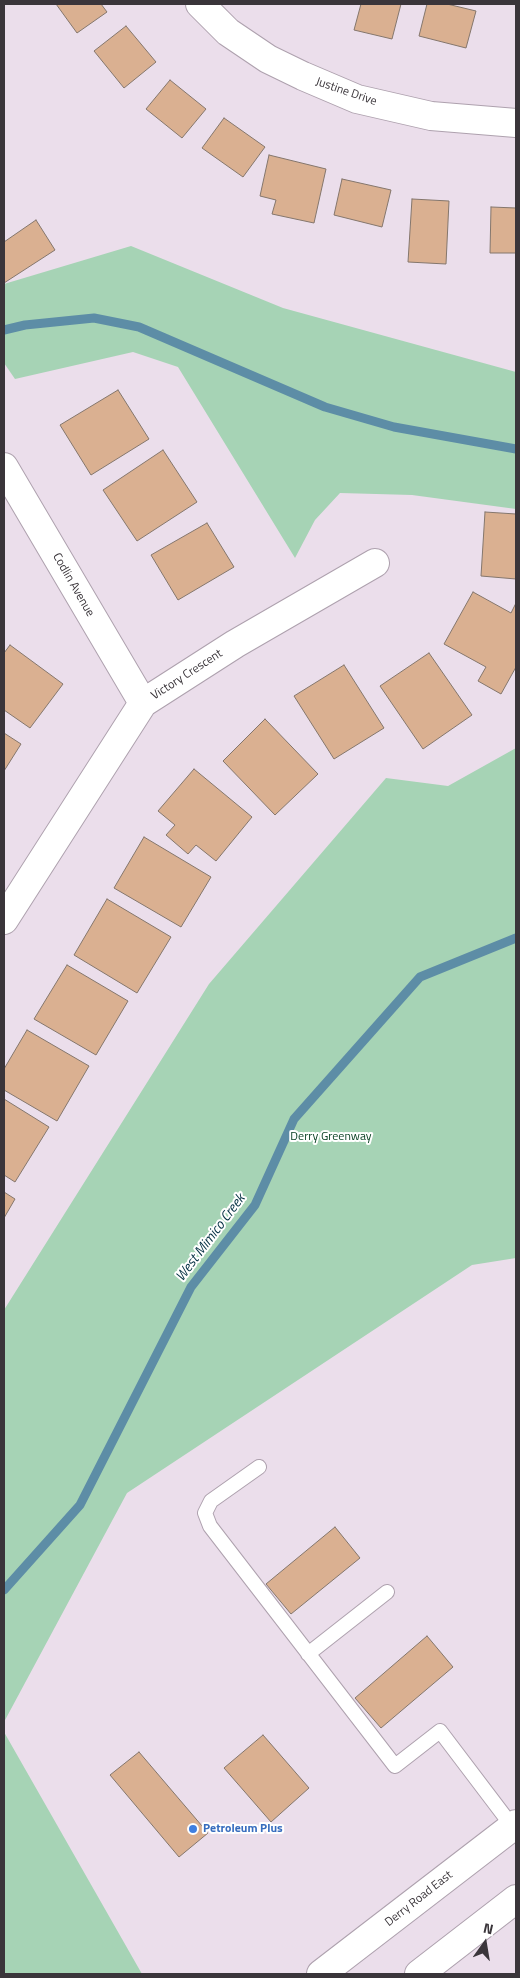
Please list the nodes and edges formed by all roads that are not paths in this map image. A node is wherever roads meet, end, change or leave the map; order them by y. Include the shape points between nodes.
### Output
1 (200, 4) edge
2 (516, 123) edge
3 (4, 467) edge
4 (376, 563) dead end
5 (143, 704) junction
6 (4, 920) edge
7 (259, 1466) dead end
8 (387, 1592) dead end
9 (308, 1654) junction
10 (515, 1828) edge
11 (516, 1900) edge
12 (321, 1974) edge
13 (419, 1974) edge

1 - 2 street, Justine Drive via 228,32 268,59 357,99 430,116
3 - 5 street, Codlin Avenue
4 - 5 street, Victory Crescent via 235,644
5 - 6 street, Victory Crescent
7 - 9 lane via 211,1501 205,1513 210,1526
8 - 9 lane
9 - 10 lane via 395,1766 440,1731
10 - 12 street, Derry Road East
11 - 13 street

